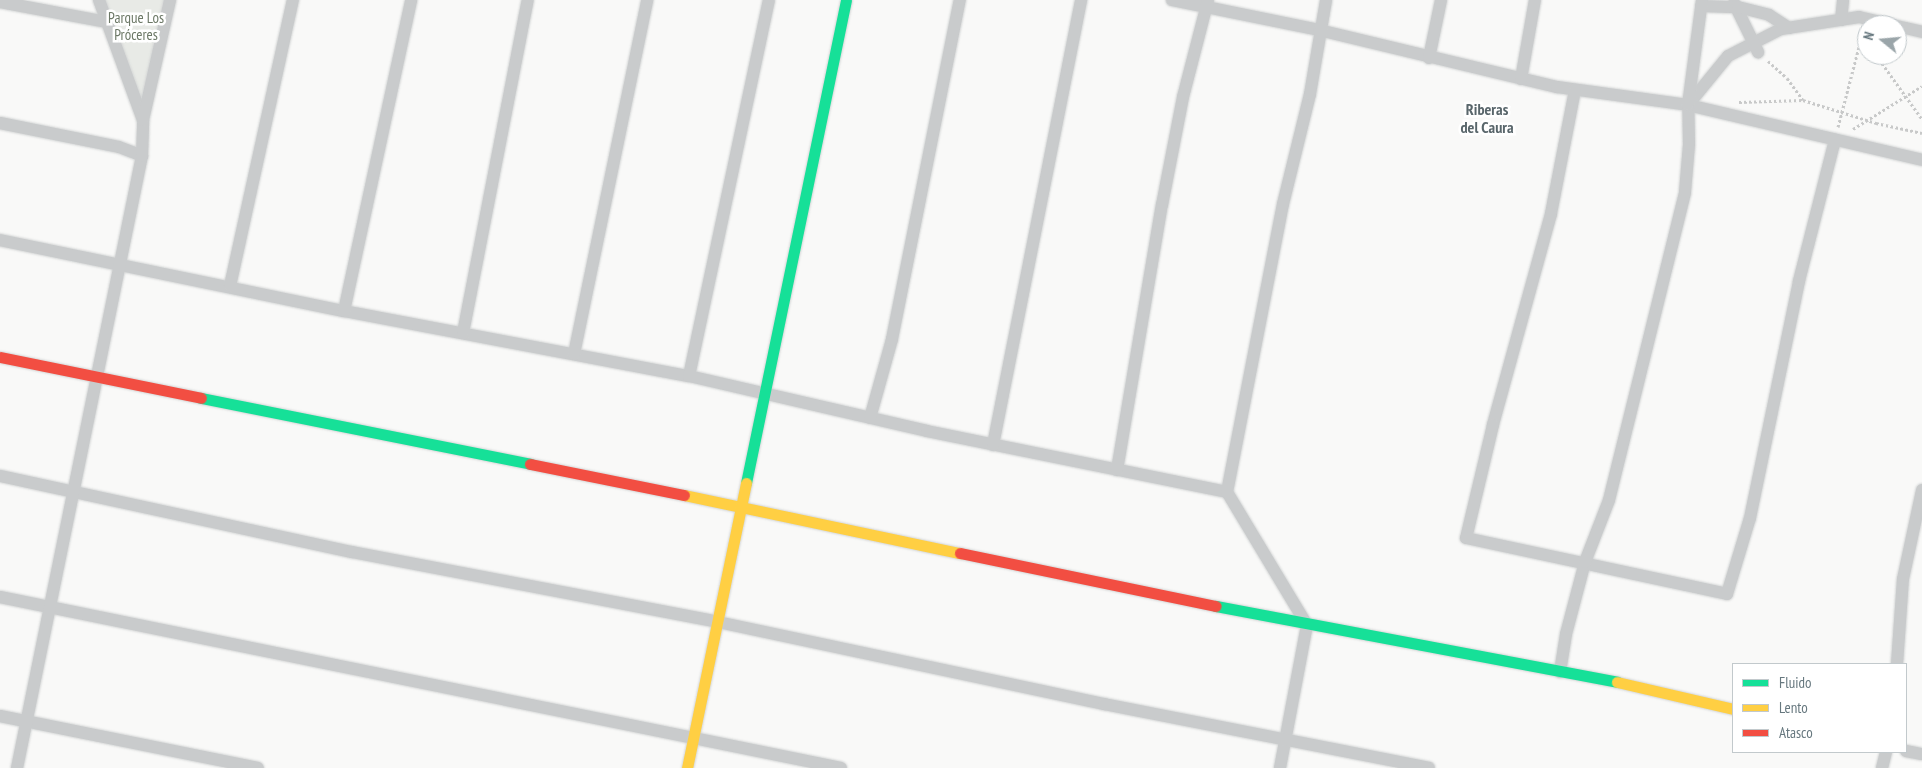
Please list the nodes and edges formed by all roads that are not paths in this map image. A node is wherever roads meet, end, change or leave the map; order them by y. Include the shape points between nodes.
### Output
1 (99, 0) edge
2 (170, 0) edge
3 (293, 0) edge
4 (411, 0) edge
5 (528, 0) edge
6 (647, 0) edge
7 (769, 0) edge
8 (846, 0) edge
9 (960, 0) edge
10 (1081, 0) edge
11 (1172, 0) edge
12 (1326, 0) edge
13 (1441, 0) edge
14 (1535, 0) edge
15 (1843, 0) edge
16 (0, 2) edge
17 (1701, 3) edge
18 (1208, 4) edge
19 (1734, 4) edge
20 (1857, 19) edge
21 (1841, 20) junction
22 (107, 22) junction
23 (1788, 28) junction
24 (1907, 28) edge
25 (1319, 30) junction
26 (1922, 32) edge
27 (1756, 47) junction
28 (1429, 58) junction
29 (1522, 79) junction
30 (1575, 90) junction
31 (1688, 105) junction
32 (143, 120) junction
33 (0, 123) edge
34 (1835, 140) junction
35 (142, 156) junction
36 (1922, 160) edge
37 (0, 240) edge
38 (120, 265) junction
39 (230, 286) junction
40 (344, 310) junction
41 (463, 333) junction
42 (574, 354) junction
43 (0, 358) edge
44 (689, 376) junction
45 (97, 377) junction
46 (765, 394) junction
47 (870, 418) junction
48 (993, 445) junction
49 (1117, 470) junction
50 (0, 476) edge
51 (1922, 490) edge
52 (75, 491) junction
53 (1227, 492) junction
54 (742, 507) junction
55 (1585, 562) junction
56 (0, 597) edge
57 (51, 607) junction
58 (718, 622) junction
59 (1307, 626) junction
60 (1897, 663) edge
61 (1560, 672) junction
62 (1732, 709) edge
63 (0, 716) edge
64 (26, 722) junction
65 (693, 738) junction
66 (1286, 739) junction
67 (1907, 751) edge
68 (1886, 753) edge
69 (1922, 754) edge
70 (17, 768) edge
71 (258, 768) edge
72 (687, 768) edge
73 (840, 768) edge
74 (1280, 768) edge
75 (1429, 768) edge
76 (1882, 768) edge

1 - 22 street
2 - 32 street
3 - 39 street
4 - 40 street
5 - 41 street
6 - 42 street
7 - 44 street
8 - 46 street
9 - 47 street via 892,339
10 - 48 street
11 - 18 street
12 - 25 street
13 - 28 street
14 - 29 street
15 - 21 street
16 - 22 street
17 - 19 street
17 - 31 street
18 - 25 street
18 - 49 street via 1183,98 1162,205
19 - 23 street via 1769,15
19 - 27 street
20 - 21 street
21 - 23 street
22 - 32 street
23 - 27 street
24 - 26 street
25 - 28 street
25 - 53 street via 1310,94 1281,214
27 - 31 street via 1728,56
28 - 29 street
29 - 30 street
30 - 31 street
30 - 55 street via 1551,214 1493,425 1466,538
31 - 34 street
31 - 55 street via 1685,192 1609,500
32 - 35 street
33 - 35 street via 119,148
34 - 36 street
34 - 55 street via 1799,281 1750,518 1727,594
35 - 38 street
37 - 38 street
38 - 39 street
38 - 45 street
39 - 40 street
40 - 41 street
41 - 42 street
42 - 44 street
43 - 45 street
44 - 46 street
45 - 52 street
45 - 54 street
46 - 47 street
46 - 54 street
47 - 48 street
48 - 49 street
49 - 53 street
50 - 52 street
51 - 60 street via 1903,579
52 - 57 street
52 - 58 street via 352,552
53 - 59 street
54 - 58 street
54 - 59 street
55 - 61 street via 1566,634
56 - 57 street
57 - 64 street
57 - 65 street
58 - 65 street
58 - 66 street
59 - 61 street via 1380,635
59 - 66 street
61 - 62 street
63 - 64 street
64 - 70 street
64 - 71 street
65 - 72 street
65 - 73 street
66 - 74 street
66 - 75 street
67 - 69 street
68 - 76 street

